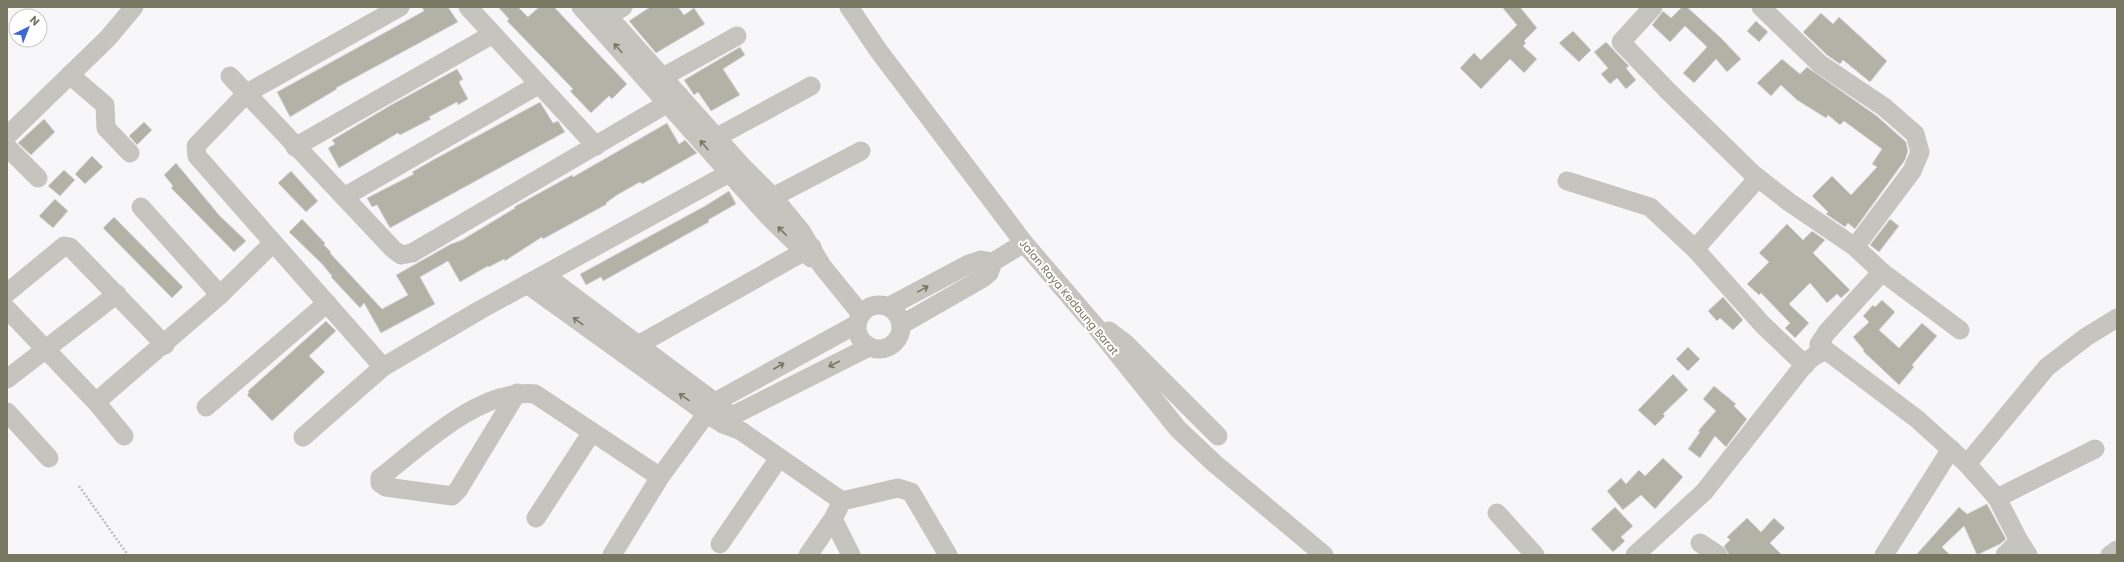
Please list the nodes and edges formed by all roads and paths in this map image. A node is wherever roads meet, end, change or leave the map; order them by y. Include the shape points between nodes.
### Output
1 (134, 7) edge
2 (377, 7) edge
3 (400, 7) edge
4 (468, 7) edge
5 (581, 7) edge
6 (849, 7) edge
7 (1653, 7) edge
8 (1760, 7) edge
9 (610, 10) edge
10 (362, 28) junction
11 (492, 34) junction
12 (737, 36) dead end
13 (70, 75) junction
14 (230, 76) dead end
15 (663, 77) junction
16 (538, 85) junction
17 (812, 86) dead end
18 (247, 93) junction
19 (673, 99) junction
20 (7, 136) edge
21 (718, 137) junction
22 (596, 146) junction
23 (7, 147) edge
24 (295, 147) junction
25 (861, 151) dead end
26 (130, 153) dead end
27 (736, 170) junction
28 (38, 178) dead end
29 (1758, 178) junction
30 (1567, 180) dead end
31 (344, 197) junction
32 (773, 197) junction
33 (141, 207) dead end
34 (273, 243) junction
35 (1024, 243) junction
36 (1855, 247) junction
37 (808, 249) junction
38 (1695, 249) junction
39 (993, 262) junction
40 (1882, 272) junction
41 (545, 275) junction
42 (527, 284) junction
43 (7, 293) edge
44 (117, 294) junction
45 (220, 295) junction
46 (327, 303) junction
47 (888, 308) junction
48 (7, 309) edge
49 (2117, 318) edge
50 (859, 319) junction
51 (900, 326) junction
52 (1096, 327) junction
53 (1960, 330) dead end
54 (165, 345) junction
55 (638, 345) junction
56 (869, 347) junction
57 (45, 349) junction
58 (1812, 359) junction
59 (383, 367) junction
60 (7, 379) edge
61 (745, 385) junction
62 (517, 393) junction
63 (96, 402) junction
64 (758, 403) junction
65 (206, 407) dead end
66 (710, 407) junction
67 (7, 412) edge
68 (732, 424) junction
69 (592, 432) junction
70 (124, 436) dead end
71 (1218, 436) dead end
72 (303, 437) dead end
73 (1950, 449) junction
74 (2095, 449) dead end
75 (49, 458) dead end
76 (779, 458) junction
77 (1967, 464) junction
78 (660, 477) junction
79 (79, 486) dead end
80 (1997, 498) junction
81 (842, 500) junction
82 (1497, 513) dead end
83 (536, 518) dead end
84 (833, 519) junction
85 (1700, 543) dead end
86 (720, 544) dead end
87 (2024, 548) edge
88 (2117, 550) edge
89 (128, 555) edge
90 (612, 555) edge
91 (808, 555) edge
92 (851, 555) edge
93 (948, 555) edge
94 (1324, 555) edge
95 (1535, 555) edge
96 (1635, 555) edge
97 (1718, 555) edge
98 (1884, 555) edge
99 (2005, 555) edge
100 (2110, 555) edge

1 - 13 street via 108,38
2 - 10 street
3 - 10 street
4 - 11 street
19 -> 5 street
6 - 35 street, Jalan Raya Kedaung Barat via 878,50
7 - 29 street via 1622,42 1668,91
8 - 36 street via 1820,64 1884,107 1915,134 1920,152 1912,171
9 - 15 street
10 - 18 street
11 - 16 street
11 - 24 street
12 - 15 street
13 - 20 street
13 - 26 street via 105,105 106,128
14 - 18 street
15 - 19 street
16 - 22 street
16 - 31 street
17 - 21 street
18 - 24 street
18 - 34 street via 196,146 196,151 197,156
19 - 21 street
19 - 22 street
27 -> 19 street
21 - 27 street
22 - 31 street via 412,253 401,255 393,249
23 - 28 street
24 - 31 street
25 - 32 street
27 - 32 street
37 -> 27 street
27 - 41 street
29 - 36 street
29 - 38 street
30 - 38 street via 1650,207
32 - 37 street
33 - 45 street
34 - 45 street
34 - 46 street
35 - 39 street
35 - 52 street, Jalan Raya Kedaung Barat
36 - 40 street
37 - 50 street
37 - 55 street
38 - 58 street via 1762,324
47 -> 39 street via 968,264 981,260
39 - 51 street via 983,278
40 - 53 street
40 - 58 street via 1827,332
41 - 42 street
41 - 55 street
42 - 59 street
66 -> 42 street
43 - 44 street via 64,246 70,246
44 - 54 street
44 - 57 street
45 - 54 street
46 - 59 street
46 - 65 street
47 - 50 street via 874,306
47 - 51 street via 899,318
48 - 57 street
49 - 77 street via 2086,337 2047,367
50 - 56 street via 858,333
61 -> 50 street
51 - 56 street via 900,333 891,345 877,349
52 - 71 street via 1109,330 1125,343
52 - 94 street, Jalan Raya Kedaung Barat via 1178,429 1214,463
54 - 63 street
55 - 66 street
56 -> 64 street
57 - 60 street
57 - 63 street
58 - 73 street via 1827,351 1917,419
58 - 96 street via 1704,492
59 - 72 street
61 - 64 street
61 - 66 street
62 - 62 street via 452,496 386,487 380,483 380,478 462,415
62 - 69 street via 535,394
63 - 70 street
64 - 68 street
66 - 68 street
66 - 78 street
67 - 75 street
68 - 76 street
69 - 78 street
69 - 83 street
73 - 77 street
73 - 98 street
74 - 80 street
76 - 81 street
76 - 86 street
77 - 80 street
78 - 90 street
79 - 89 path
80 - 87 street
81 - 84 street
81 - 93 street via 898,488 911,492
82 - 95 street
84 - 91 street
84 - 92 street
85 - 97 street
87 - 99 street
88 - 100 street

